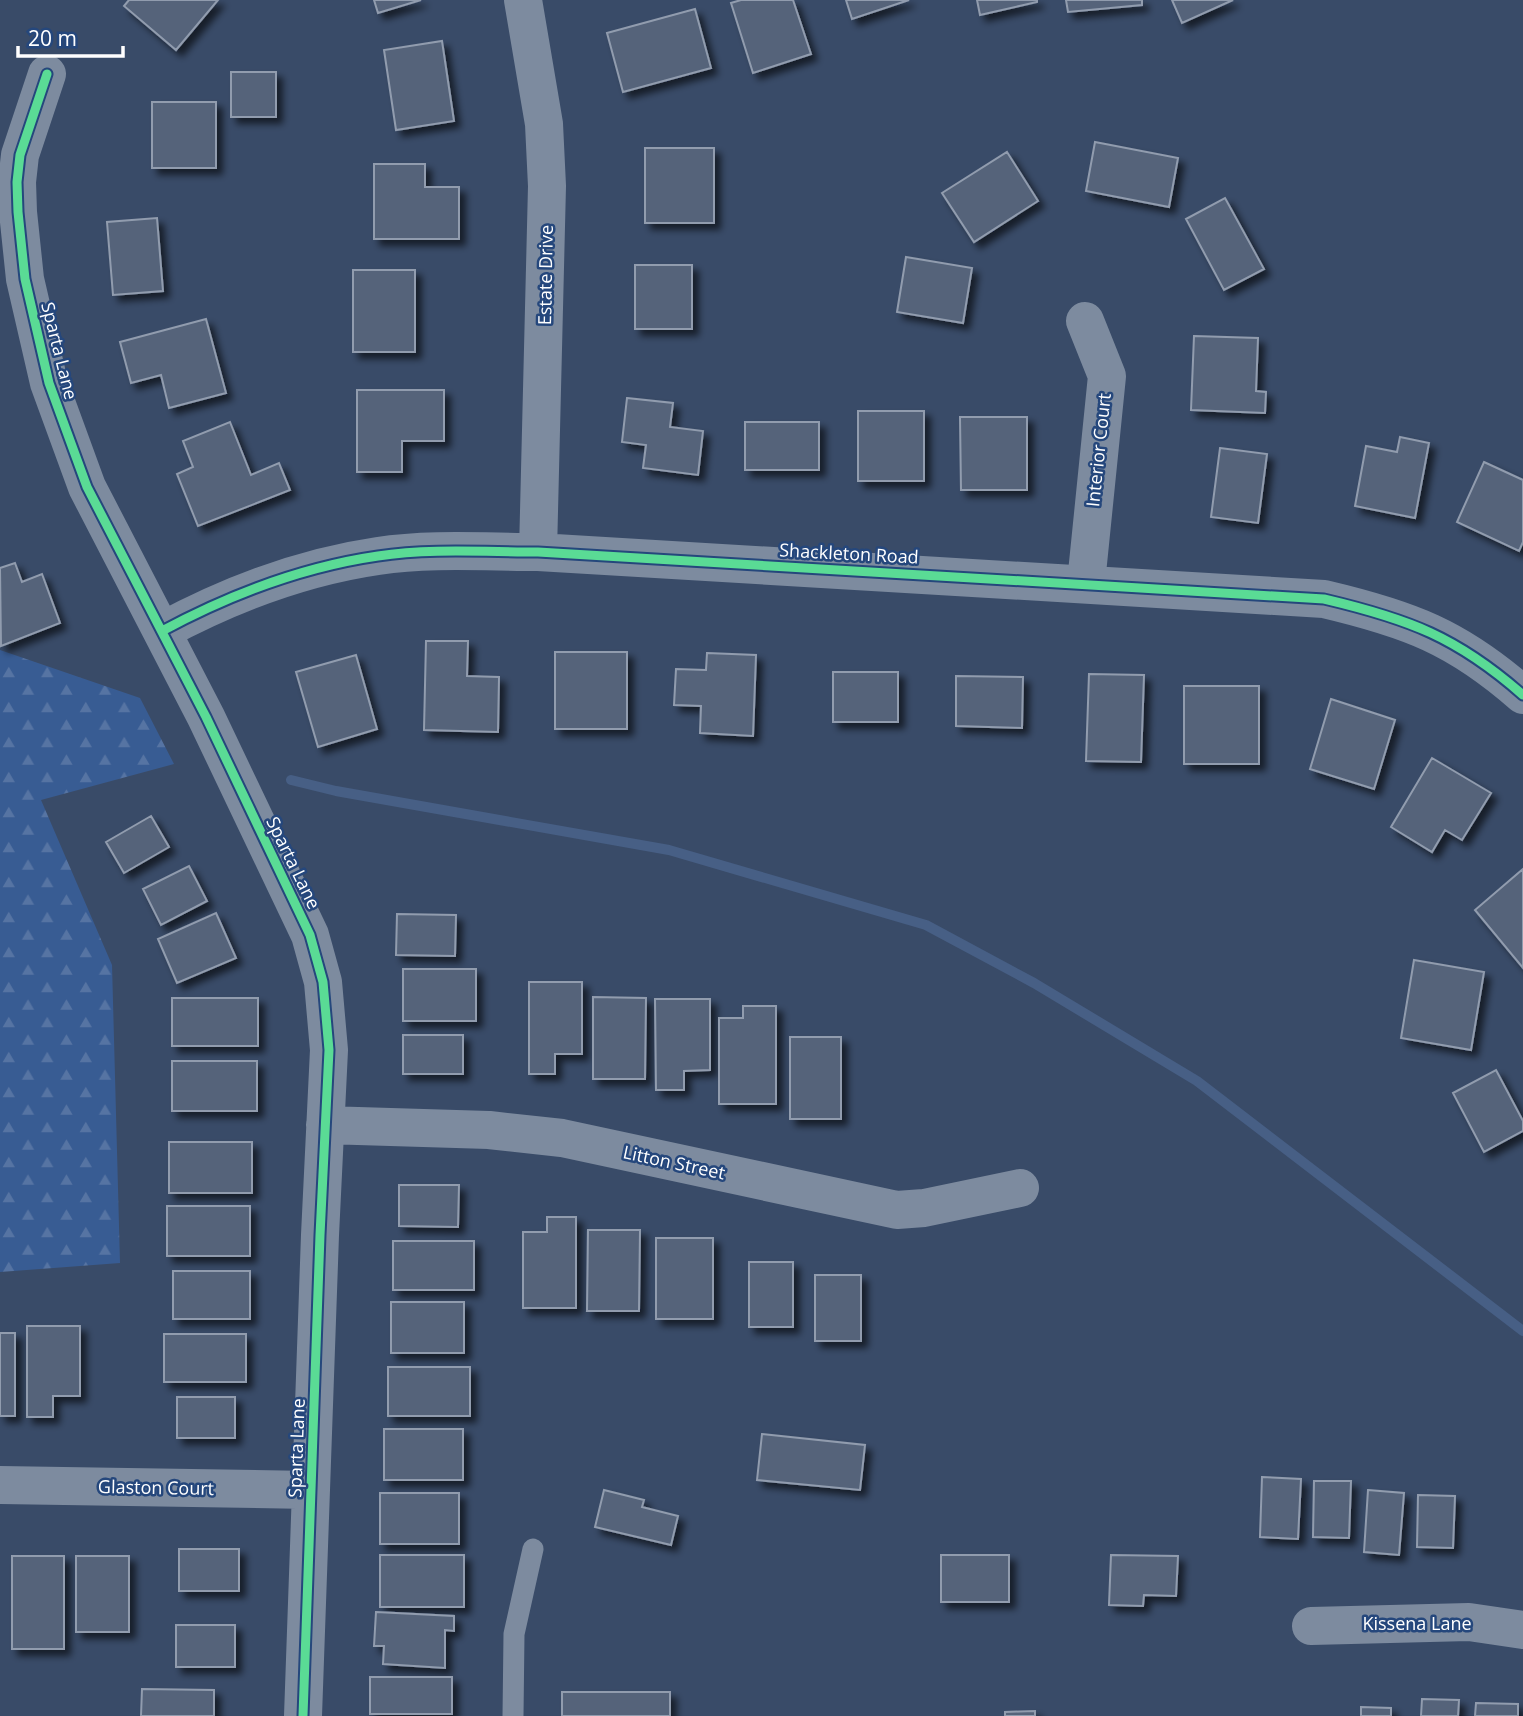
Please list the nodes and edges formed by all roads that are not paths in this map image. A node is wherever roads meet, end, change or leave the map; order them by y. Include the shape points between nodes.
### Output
1 (523, 0) edge
2 (47, 74) dead end
3 (1085, 321) dead end
4 (538, 552) junction
5 (1086, 583) junction
6 (162, 631) junction
7 (1523, 695) edge
8 (325, 1125) junction
9 (1020, 1188) dead end
10 (0, 1485) edge
11 (312, 1490) junction
12 (533, 1549) dead end
13 (1311, 1626) dead end
14 (1523, 1630) edge
15 (303, 1716) edge
16 (513, 1716) edge

1 - 4 street, Estate Drive via 544,124 547,186
2 - 6 street, Sparta Lane via 20,155 18,212 28,292 48,383 87,487
3 - 5 street, Interior Court via 1107,376
4 - 5 street, Shackleton Road
4 - 6 street, Shackleton Road via 436,551 328,565 289,576
5 - 7 street, Shackleton Road via 1324,599 1372,610 1455,644
6 - 8 street, Sparta Lane via 310,935 327,1013
8 - 9 street, Litton Street via 552,1137 897,1210
8 - 11 street, Sparta Lane
10 - 11 street, Glaston Court
11 - 15 street, Sparta Lane
12 - 16 lane via 514,1634
13 - 14 street, Kissena Lane via 1469,1622

